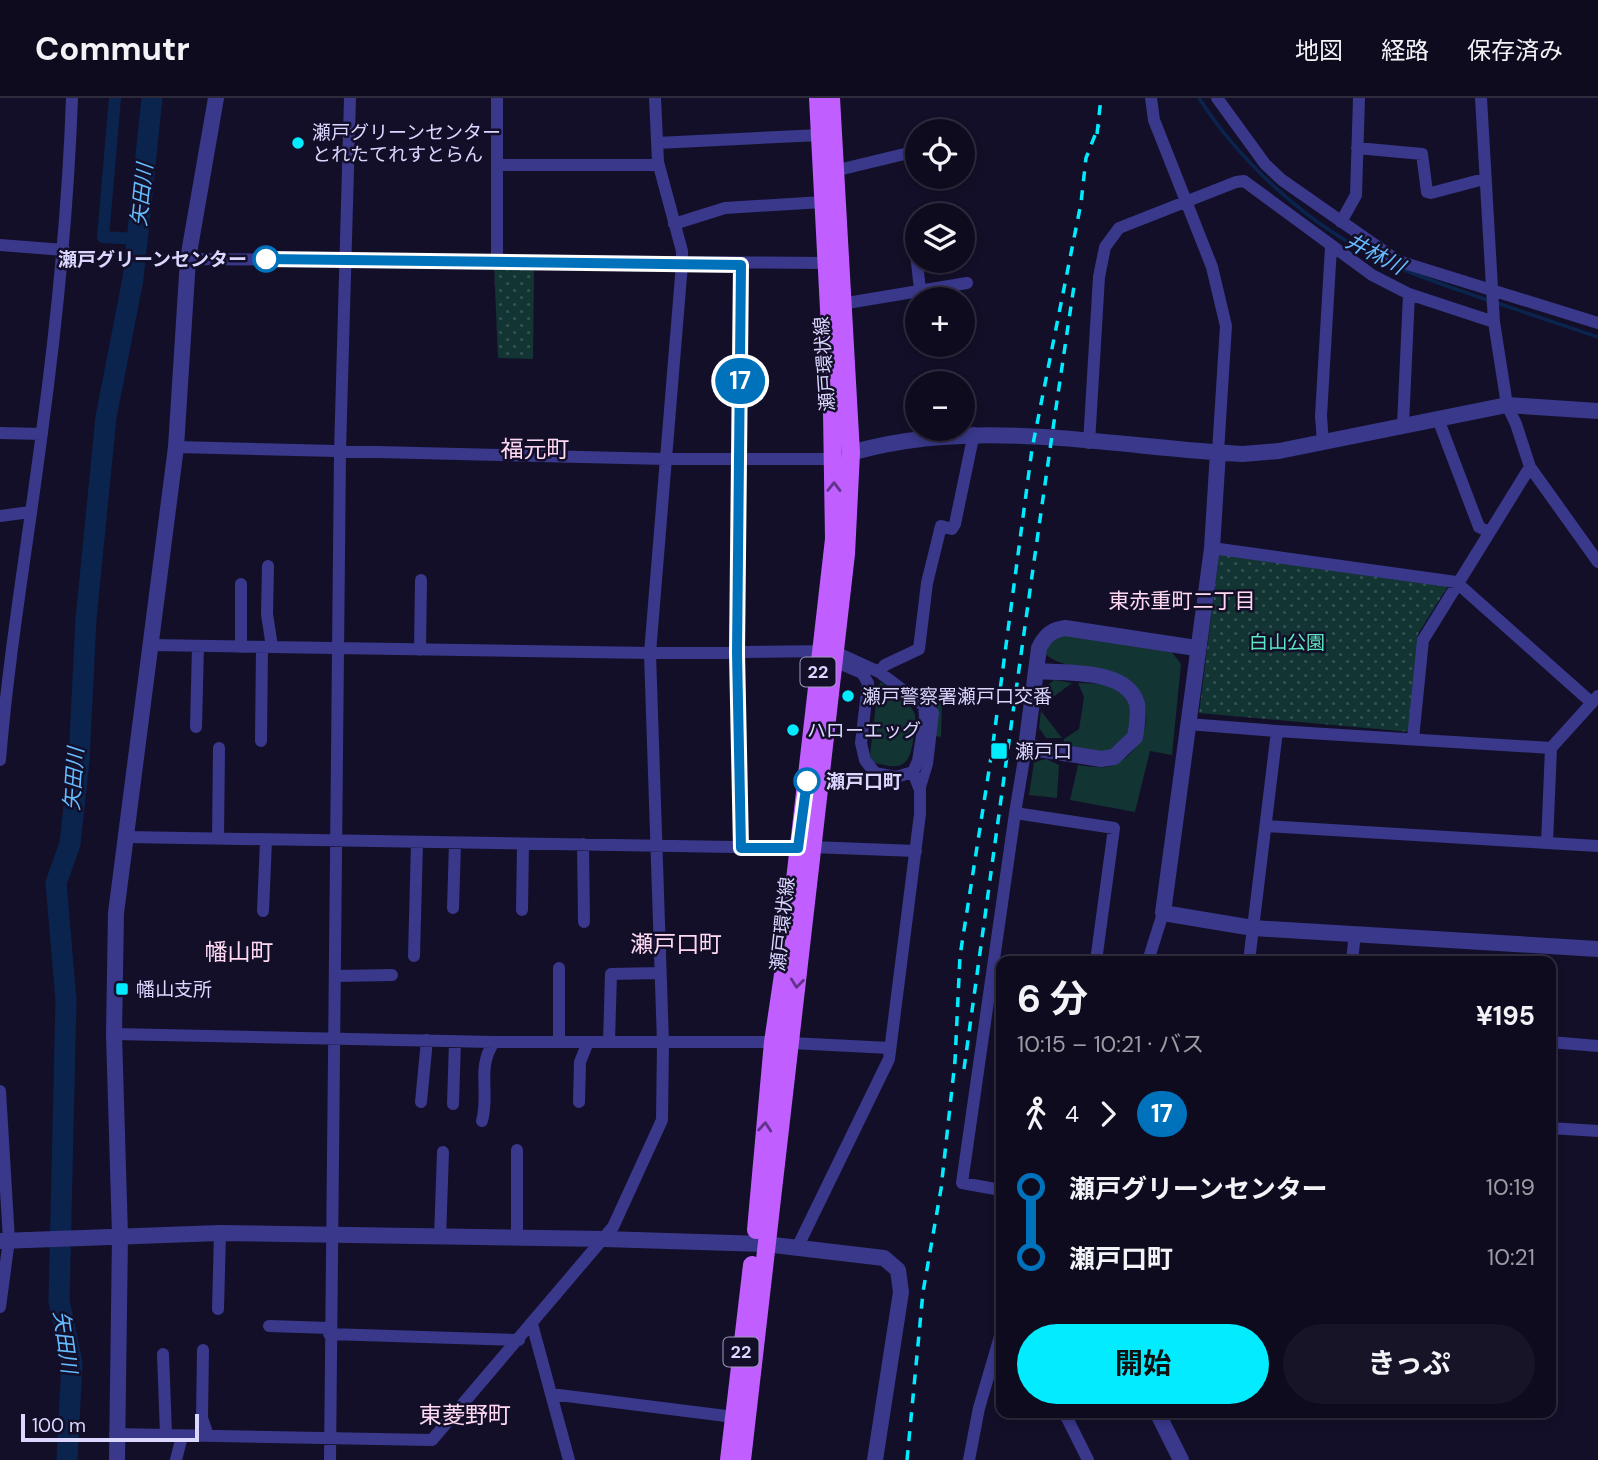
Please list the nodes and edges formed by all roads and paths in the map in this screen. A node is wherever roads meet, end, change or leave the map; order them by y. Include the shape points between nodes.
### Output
1 (72, 98) edge
2 (216, 98) edge
3 (350, 98) edge
4 (497, 98) edge
5 (655, 98) edge
6 (818, 98) edge
7 (831, 98) edge
8 (1152, 98) edge
9 (1217, 98) edge
10 (1359, 98) edge
11 (1481, 98) edge
12 (820, 135) junction
13 (657, 143) junction
14 (1357, 148) junction
15 (905, 154) edge
16 (658, 164) junction
17 (497, 165) junction
18 (834, 171) junction
19 (1485, 179) junction
20 (823, 202) junction
21 (1185, 204) junction
22 (1341, 222) junction
23 (674, 223) junction
24 (0, 245) edge
25 (1331, 247) junction
26 (64, 250) junction
27 (344, 258) junction
28 (188, 259) junction
29 (497, 260) junction
30 (827, 263) junction
31 (682, 264) junction
32 (741, 265) junction
33 (967, 284) dead end
34 (944, 287) edge
35 (1492, 291) junction
36 (905, 293) edge
37 (1409, 294) junction
38 (841, 304) junction
39 (1494, 322) junction
40 (1598, 323) edge
41 (1507, 405) junction
42 (1598, 411) edge
43 (1438, 419) junction
44 (1403, 425) junction
45 (0, 433) edge
46 (975, 433) edge
47 (42, 434) junction
48 (908, 441) edge
49 (972, 441) edge
50 (1089, 443) junction
51 (1323, 443) junction
52 (176, 447) junction
53 (340, 452) junction
54 (1218, 452) junction
55 (843, 456) junction
56 (666, 459) junction
57 (739, 459) junction
58 (1530, 467) junction
59 (30, 512) junction
60 (0, 516) edge
61 (1489, 532) junction
62 (1212, 548) junction
63 (1598, 562) edge
64 (268, 566) dead end
65 (421, 580) dead end
66 (1457, 582) junction
67 (241, 584) dead end
68 (152, 645) junction
69 (198, 646) junction
70 (241, 647) junction
71 (267, 647) junction
72 (1196, 648) junction
73 (338, 649) junction
74 (419, 650) junction
75 (650, 653) junction
76 (737, 653) junction
77 (829, 655) junction
78 (879, 671) junction
79 (1038, 671) junction
80 (948, 694) dead end
81 (919, 695) junction
82 (1595, 700) edge
83 (1188, 724) junction
84 (196, 727) dead end
85 (1277, 730) junction
86 (1413, 739) junction
87 (261, 741) dead end
88 (1026, 747) junction
89 (219, 748) dead end
90 (1552, 748) junction
91 (0, 760) edge
92 (913, 772) junction
93 (920, 790) junction
94 (1016, 813) junction
95 (1266, 826) junction
96 (126, 837) junction
97 (218, 839) junction
98 (266, 841) junction
99 (337, 843) junction
100 (418, 843) junction
101 (455, 843) junction
102 (1547, 843) junction
103 (523, 844) junction
104 (583, 844) junction
105 (655, 845) junction
106 (1598, 846) edge
107 (741, 848) junction
108 (805, 848) junction
109 (916, 850) junction
110 (453, 908) dead end
111 (522, 910) dead end
112 (263, 911) dead end
113 (1163, 913) junction
114 (584, 922) dead end
115 (1252, 928) junction
116 (1355, 933) junction
117 (1598, 949) edge
118 (414, 956) dead end
119 (1097, 956) edge
120 (1150, 956) edge
121 (1249, 956) edge
122 (1353, 956) edge
123 (559, 968) dead end
124 (659, 973) junction
125 (335, 975) junction
126 (392, 975) dead end
127 (114, 1034) junction
128 (332, 1039) junction
129 (427, 1040) junction
130 (455, 1041) junction
131 (494, 1042) junction
132 (559, 1042) junction
133 (588, 1042) junction
134 (609, 1042) junction
135 (782, 1042) junction
136 (1556, 1042) edge
137 (663, 1043) junction
138 (1598, 1046) edge
139 (890, 1048) junction
140 (0, 1091) edge
141 (421, 1102) dead end
142 (579, 1102) dead end
143 (453, 1104) dead end
144 (482, 1121) dead end
145 (1556, 1128) edge
146 (1598, 1131) edge
147 (517, 1150) dead end
148 (443, 1152) dead end
149 (996, 1189) edge
150 (220, 1233) junction
151 (114, 1235) junction
152 (333, 1235) junction
153 (440, 1238) junction
154 (517, 1238) junction
155 (604, 1239) junction
156 (7, 1241) edge
157 (760, 1244) junction
158 (797, 1248) junction
159 (0, 1307) edge
160 (218, 1310) dead end
161 (533, 1324) junction
162 (269, 1326) dead end
163 (329, 1331) junction
164 (519, 1340) junction
165 (203, 1350) dead end
166 (163, 1354) dead end
167 (996, 1360) edge
168 (551, 1394) junction
169 (734, 1417) junction
170 (1067, 1418) edge
171 (1160, 1418) edge
172 (116, 1434) junction
173 (166, 1434) junction
174 (330, 1435) junction
175 (182, 1436) junction
176 (208, 1436) junction
177 (117, 1460) edge
178 (176, 1460) edge
179 (330, 1460) edge
180 (569, 1460) edge
181 (729, 1460) edge
182 (742, 1460) edge
183 (874, 1460) edge
184 (969, 1460) edge
185 (1088, 1460) edge
186 (1181, 1460) edge

1 - 26 street
2 - 28 street
3 - 27 street
4 - 17 street
5 - 13 street
6 - 12 main road, 瀬戸環状線 / 22
7 - 18 main road, 瀬戸環状線 / 22
8 - 21 street via 1154,120
9 - 22 street via 1265,164
10 - 14 street
11 - 19 street
12 - 13 street
12 - 20 main road, 瀬戸環状線 / 22
13 - 16 street
14 - 19 street via 1422,155 1427,192 1431,193
14 - 22 street via 1356,195
15 - 18 street
16 - 17 street
16 - 23 street
17 - 29 street
18 - 38 main road, 瀬戸環状線 / 22
19 - 35 street
20 - 23 street via 725,208
20 - 30 main road, 瀬戸環状線 / 22
21 - 25 street via 1244,181
21 - 50 street via 1119,228 1105,247 1099,276
21 - 54 street via 1212,267 1226,326
22 - 35 street via 1398,261
23 - 31 street
24 - 26 street
25 - 37 street
25 - 51 street
26 - 47 street
27 - 28 street
27 - 29 street
27 - 53 street
28 - 52 street
29 - 31 street
30 - 32 street
30 - 55 main road, 瀬戸環状線 / 22
31 - 32 street
31 - 56 street
32 - 57 street
33 - 34 street
35 - 39 street
35 - 40 street
36 - 38 street
37 - 39 street
37 - 44 street
38 - 55 main road, 瀬戸環状線 / 22
39 - 41 street
41 - 42 street
41 - 43 street
41 - 58 street
43 - 44 street
43 - 61 street via 1479,527
44 - 51 street
45 - 47 street
46 - 50 street
47 - 59 street
48 - 55 street
49 - 78 street via 955,524 952,529 941,526 927,583 919,649
50 - 54 street
51 - 54 street via 1279,451
52 - 53 street
52 - 68 street
53 - 56 street
53 - 73 street
54 - 62 street
55 - 57 street
55 - 77 main road, 瀬戸環状線 / 22
56 - 57 street
56 - 75 street
57 - 76 street
58 - 61 street
58 - 63 street
59 - 60 street
59 - 91 street
61 - 66 street
62 - 66 street
62 - 72 street
64 - 71 street
65 - 74 street
66 - 82 street
66 - 86 street via 1423,640
67 - 70 street
68 - 69 street
68 - 96 street
69 - 70 street
69 - 84 street
70 - 71 street
71 - 73 street
71 - 87 street
72 - 79 street via 1065,628 1044,638
72 - 83 street
73 - 74 street
73 - 99 street
74 - 75 street
75 - 76 street
75 - 105 street
76 - 77 street
76 - 107 street
77 - 78 street
77 - 92 street via 862,673 868,684 861,743 865,761 875,773 895,777
77 - 108 main road, 瀬戸環状線 / 22
78 - 81 street
79 - 88 street
79 - 88 street via 1113,679 1121,684 1136,701 1136,737 1114,757 1101,760
80 - 81 street
81 - 92 street via 925,716
81 - 93 street via 934,713
82 - 90 street
83 - 85 street
83 - 113 street
85 - 86 street
85 - 95 street
86 - 90 street
88 - 94 street
89 - 97 street
90 - 102 street
92 - 93 street
93 - 109 street
94 - 119 street via 1114,828
94 - 149 street via 962,1183
95 - 102 street
95 - 115 street
96 - 97 street
96 - 127 street via 117,913
97 - 98 street
98 - 99 street
98 - 112 street
99 - 100 street
99 - 125 street
100 - 101 street
100 - 118 street
101 - 103 street
101 - 110 street
102 - 106 street
103 - 104 street
103 - 111 street
104 - 105 street
104 - 114 street
105 - 107 street
105 - 124 street
107 - 108 street
108 - 109 street
108 - 135 main road, 瀬戸環状線 / 22
109 - 139 street
113 - 115 street
113 - 120 street
115 - 116 street
115 - 121 street
116 - 117 street
116 - 122 street
123 - 132 street
124 - 134 street via 611,974
124 - 137 street
125 - 126 street
125 - 128 street
127 - 128 street
127 - 151 street
128 - 129 street
128 - 152 street
129 - 130 street
129 - 141 street
130 - 131 street
130 - 143 street
131 - 132 street
131 - 144 street via 485,1056
132 - 133 street
133 - 134 street
133 - 142 street via 580,1062
134 - 137 street
135 - 137 street
135 - 139 street
135 - 157 main road, 瀬戸環状線 / 22
136 - 138 street
137 - 155 street via 662,1120
139 - 158 street via 889,1059
140 - 156 street
145 - 146 street
147 - 154 street
148 - 153 street
150 - 151 street
150 - 152 street
150 - 160 street
151 - 156 street
151 - 172 street
152 - 153 street
152 - 163 street
153 - 154 street
154 - 155 street
155 - 157 street
155 - 161 street
156 - 159 street
157 - 158 street
157 - 169 main road, 瀬戸環状線 / 22
157 - 182 main road, 瀬戸環状線 / 22
158 - 183 street via 884,1258 898,1270 901,1279
161 - 164 street
161 - 168 street
162 - 163 street
163 - 164 street
163 - 174 street
164 - 174 street via 432,1440
165 - 176 street via 202,1418
166 - 173 street
167 - 184 street via 979,1408
168 - 169 street
168 - 180 street
169 - 181 main road, 瀬戸環状線 / 22
170 - 185 street
171 - 186 street
172 - 173 street
172 - 177 street
173 - 175 street
174 - 176 street
174 - 179 street
175 - 176 street
175 - 178 street

